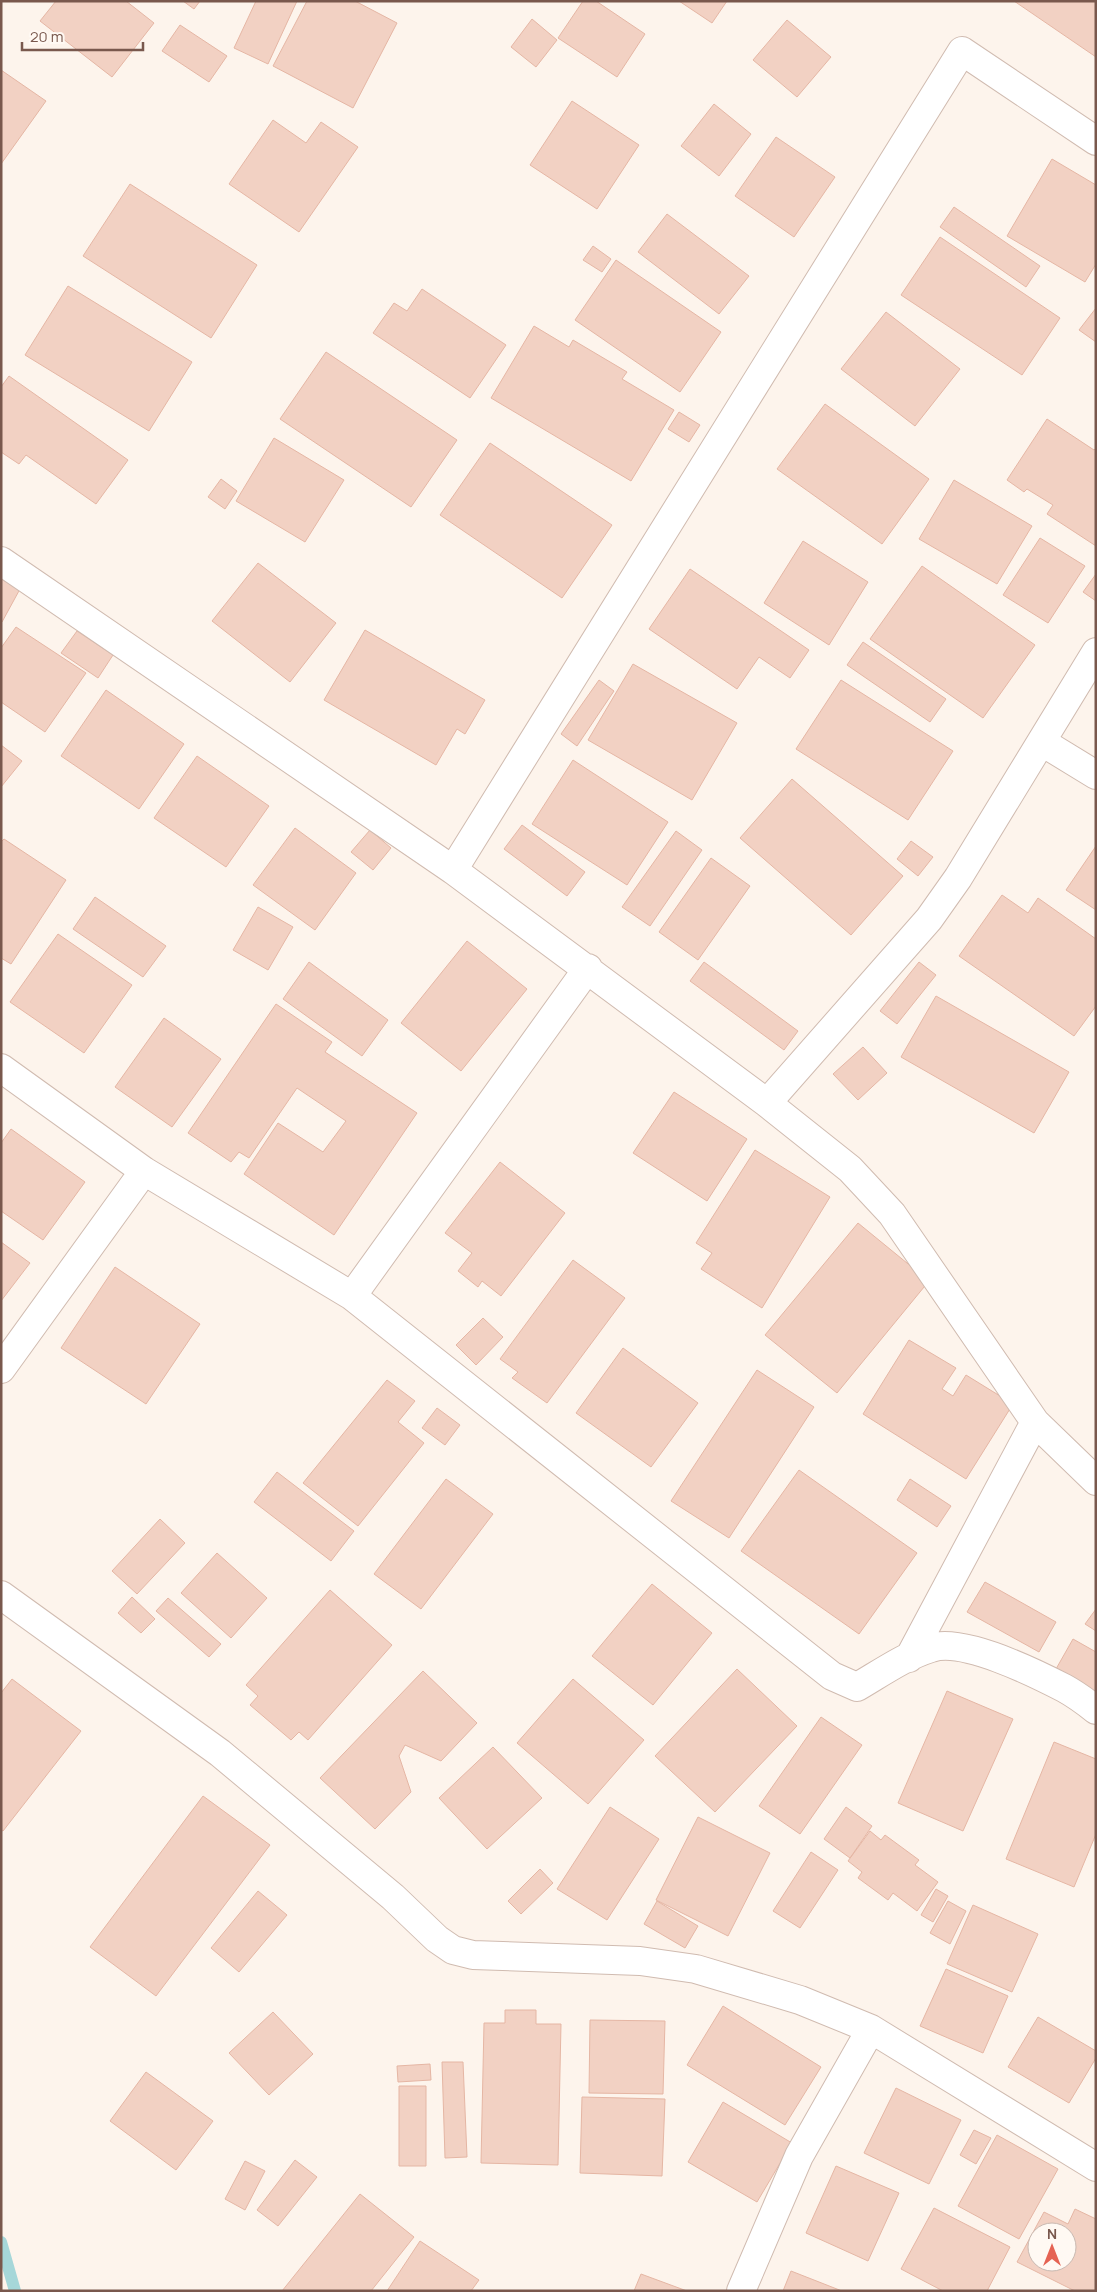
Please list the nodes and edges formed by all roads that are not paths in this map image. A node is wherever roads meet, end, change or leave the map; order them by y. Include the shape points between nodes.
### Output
1 (1096, 141) edge
2 (1, 561) edge
3 (1096, 652) edge
4 (1042, 742) junction
5 (1096, 775) edge
6 (453, 870) junction
7 (588, 968) junction
8 (1, 1068) edge
9 (767, 1103) junction
10 (144, 1171) junction
11 (352, 1296) junction
12 (1, 1369) edge
13 (1035, 1422) junction
14 (1096, 1481) edge
15 (1, 1596) edge
16 (909, 1658) junction
17 (1096, 1710) edge
18 (871, 2029) junction
19 (1096, 2167) edge
20 (741, 2291) edge

1 - 6 street via 962,51
2 - 6 street
3 - 4 street
4 - 5 street
4 - 9 street via 930,919
6 - 7 street
7 - 9 street
7 - 11 street
8 - 10 street
9 - 13 street via 850,1169 892,1214
10 - 11 street
10 - 12 street
11 - 16 street via 832,1676 857,1687
13 - 14 street
13 - 16 street
15 - 18 street via 220,1753 453,1950 473,1955 640,1961 696,1969 800,2000
16 - 17 street via 933,1647 951,1646 982,1652 1066,1689
18 - 19 street
18 - 20 street via 799,2156

